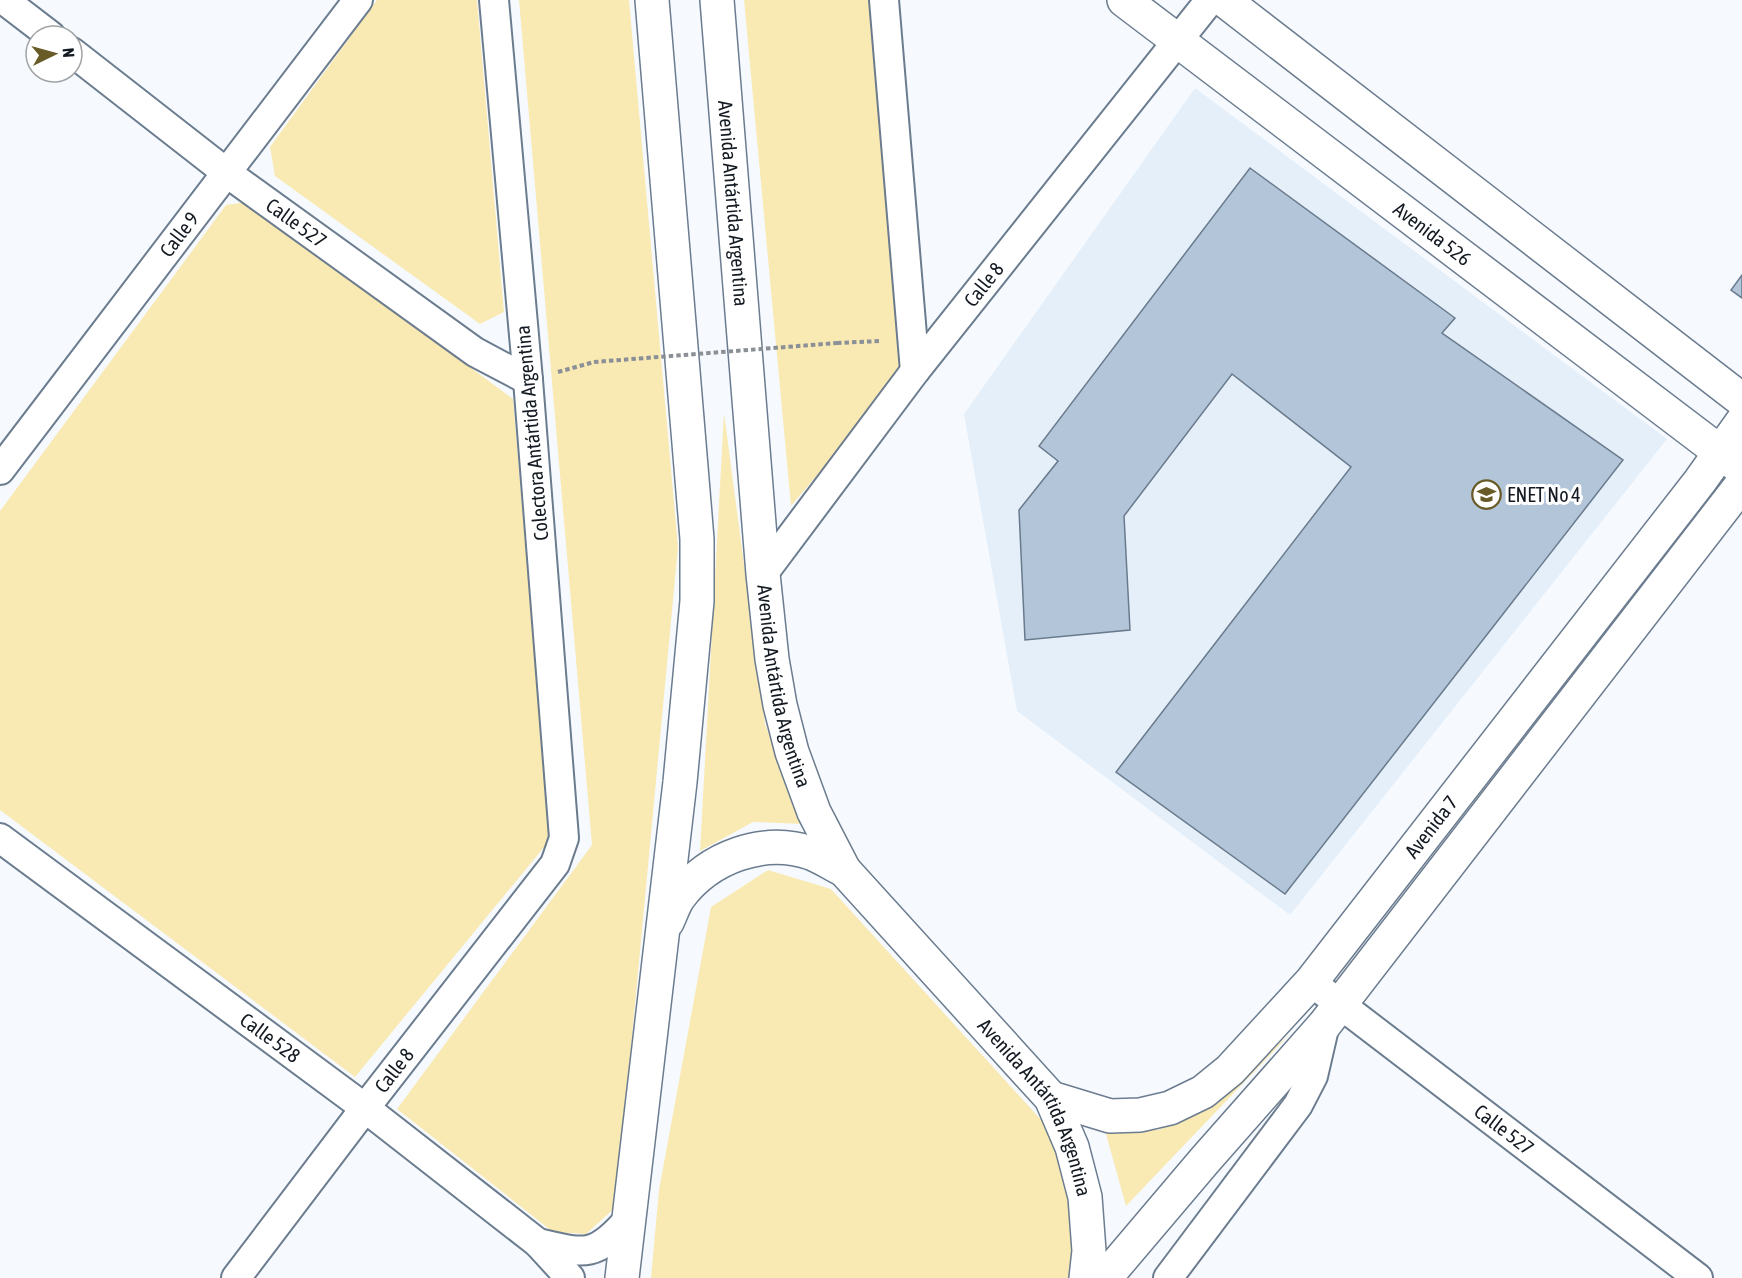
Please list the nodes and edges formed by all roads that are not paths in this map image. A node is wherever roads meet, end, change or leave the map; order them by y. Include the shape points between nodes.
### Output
1 (4, 0) edge
2 (358, 0) edge
3 (494, 0) edge
4 (652, 0) edge
5 (717, 0) edge
6 (884, 0) edge
7 (1124, 0) edge
8 (1210, 0) edge
9 (1224, 0) edge
10 (35, 24) edge
11 (1178, 42) junction
12 (84, 61) edge
13 (227, 173) junction
14 (915, 371) junction
15 (528, 380) junction
16 (1742, 400) edge
17 (1742, 422) edge
18 (1731, 460) edge
19 (0, 470) edge
20 (1742, 484) edge
21 (763, 574) junction
22 (0, 838) edge
23 (555, 864) joint
24 (844, 870) junction
25 (663, 932) junction
26 (1311, 982) junction
27 (1333, 1014) junction
28 (1051, 1098) junction
29 (365, 1108) junction
30 (628, 1220) junction
31 (538, 1243) junction
32 (236, 1278) edge
33 (570, 1278) edge
34 (622, 1278) edge
35 (1086, 1278) edge
36 (1105, 1278) edge
37 (1168, 1278) edge
38 (1698, 1278) edge

1 - 10 street
2 - 13 street, Calle 9
3 - 15 street, Colectora Antártida Argentina
4 - 25 main road via 697,539 697,600
5 - 21 main road, Avenida Antártida Argentina
6 - 14 street
7 - 11 main road, Avenida 526
8 - 11 street, Calle 8
9 - 16 main road
11 - 14 street, Calle 8
11 - 18 main road, Avenida 526
12 - 13 street, Calle 527
13 - 15 street, Calle 527 via 475,352
13 - 19 street, Calle 9
14 - 21 street, Calle 8
15 - 23 street, Colectora Antártida Argentina via 564,838
17 - 18 main road, Avenida 7
18 - 26 main road, Avenida 7
20 - 27 main road, Avenida 7
21 - 24 main road, Avenida Antártida Argentina via 772,659 792,752 814,812
22 - 29 street, Calle 528
23 - 29 street, Calle 8
24 - 25 main road via 811,853 774,847 737,853 704,871 678,898
24 - 28 main road, Avenida Antártida Argentina
25 - 30 main road
26 - 27 street, Calle 527
26 - 28 main road, Avenida 7 via 1230,1070 1203,1092 1170,1108 1110,1116
27 - 36 main road, Avenida 7
27 - 37 street, Avenida 7 via 1313,1076 1298,1105
27 - 38 street, Calle 527
28 - 35 main road, Avenida Antártida Argentina via 1072,1147 1085,1197 1089,1251
29 - 31 street, Calle 528
29 - 32 street, Calle 8
30 - 31 street, Calle 528 via 603,1245 591,1250 573,1252
30 - 34 main road
31 - 33 street, Calle 528

